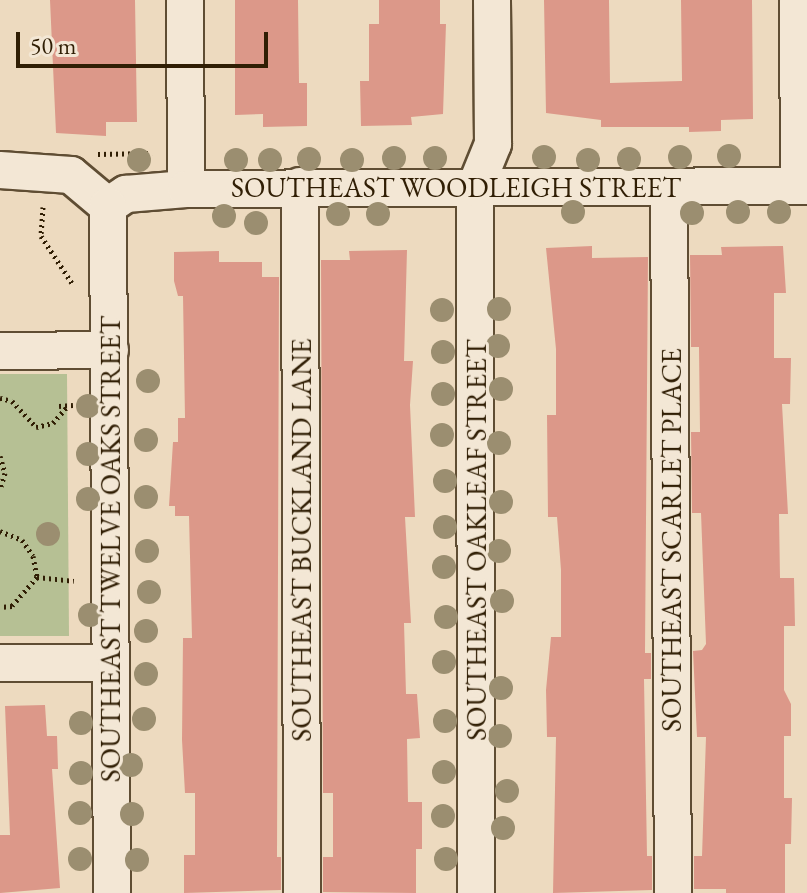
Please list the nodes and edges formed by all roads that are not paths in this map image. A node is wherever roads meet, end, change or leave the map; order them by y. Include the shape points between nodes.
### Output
1 (185, 0) edge
2 (492, 0) edge
3 (798, 0) edge
4 (0, 170) edge
5 (300, 186) junction
6 (803, 186) edge
7 (669, 187) junction
8 (475, 188) junction
9 (186, 189) junction
10 (108, 206) junction
11 (110, 350) junction
12 (0, 351) edge
13 (0, 663) edge
14 (110, 663) junction
15 (112, 893) edge
16 (302, 893) edge
17 (476, 893) edge
18 (673, 893) edge

1 - 9 street
2 - 8 street via 493,144
3 - 6 street
4 - 10 street via 71,175
5 - 8 street, SOUTHEAST WOODLEIGH STREET
5 - 9 street, SOUTHEAST WOODLEIGH STREET
5 - 16 street, SOUTHEAST BUCKLAND LANE
6 - 7 street, SOUTHEAST WOODLEIGH STREET
7 - 8 street, SOUTHEAST WOODLEIGH STREET
7 - 18 street, SOUTHEAST SCARLET PLACE
8 - 17 street, SOUTHEAST OAKLEAF STREET
9 - 10 street, SOUTHEAST WOODLEIGH STREET via 126,194
10 - 11 street, SOUTHEAST TWELVE OAKS STREET
11 - 12 street
11 - 14 street, SOUTHEAST TWELVE OAKS STREET
13 - 14 street
14 - 15 street, SOUTHEAST TWELVE OAKS STREET

